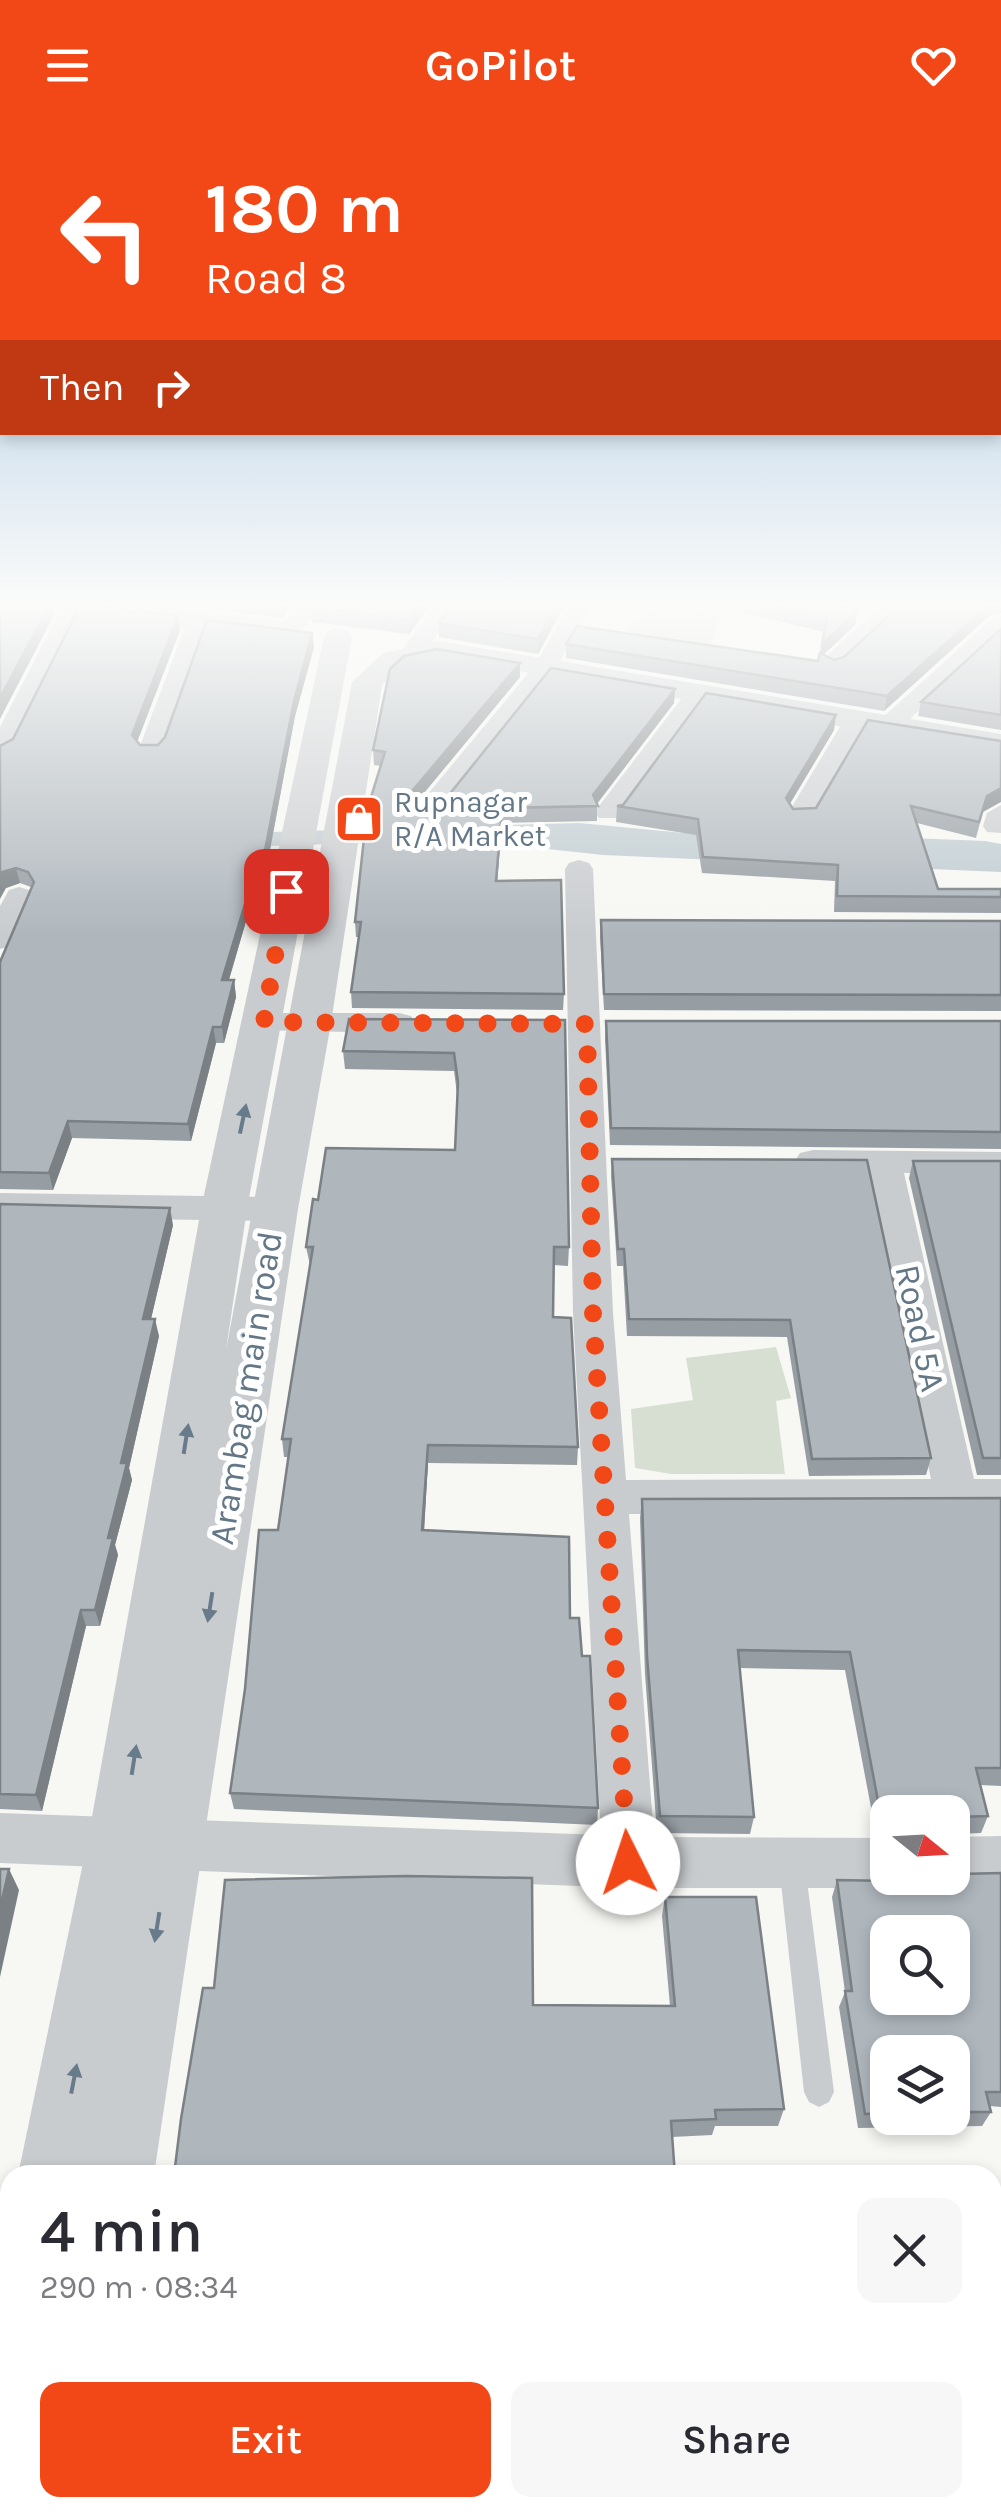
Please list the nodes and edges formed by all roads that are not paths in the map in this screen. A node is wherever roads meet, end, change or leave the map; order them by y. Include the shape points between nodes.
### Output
1 (15, 713) edge
2 (160, 713) edge
3 (330, 713) edge
4 (357, 713) edge
5 (508, 713) edge
6 (683, 713) edge
7 (816, 713) edge
8 (902, 713) edge
9 (857, 720) junction
10 (890, 724) junction
11 (1001, 744) edge
12 (151, 751) edge
13 (0, 752) edge
14 (609, 812) dead end
15 (427, 813) edge
16 (802, 815) edge
17 (318, 840) junction
18 (580, 869) dead end
19 (19, 896) dead end
20 (0, 940) edge
21 (287, 1023) junction
22 (429, 1023) edge
23 (785, 1161) edge
24 (883, 1162) junction
25 (1001, 1163) edge
26 (0, 1205) edge
27 (250, 1209) junction
28 (956, 1495) junction
29 (1001, 1496) edge
30 (604, 1497) junction
31 (0, 1838) edge
32 (146, 1840) junction
33 (1001, 1861) edge
34 (970, 1862) edge
35 (628, 1863) junction
36 (870, 1863) edge
37 (792, 1865) junction
38 (819, 2092) dead end
39 (59, 2165) edge
40 (117, 2165) edge

1 - 13 street
2 - 12 street
3 - 17 street, Arambag main road
4 - 17 street, Arambag main road
5 - 15 street
6 - 14 street
7 - 9 street
8 - 10 street
9 - 10 street
9 - 16 street
10 - 11 street
17 - 21 street, Arambag main road
18 - 30 street via 594,923 580,1024 608,1160
19 - 20 street
21 - 22 street
21 - 27 street, Arambag main road
23 - 24 street
24 - 25 street
24 - 28 street, Road 5A
26 - 27 street
27 - 32 street, Arambag main road
28 - 29 street
28 - 30 street
30 - 35 street
31 - 32 street
32 - 35 street
39 -> 32 street, Arambag main road
32 -> 40 street, Arambag main road
33 - 34 street
35 - 37 street
36 - 37 street
37 - 38 lane

